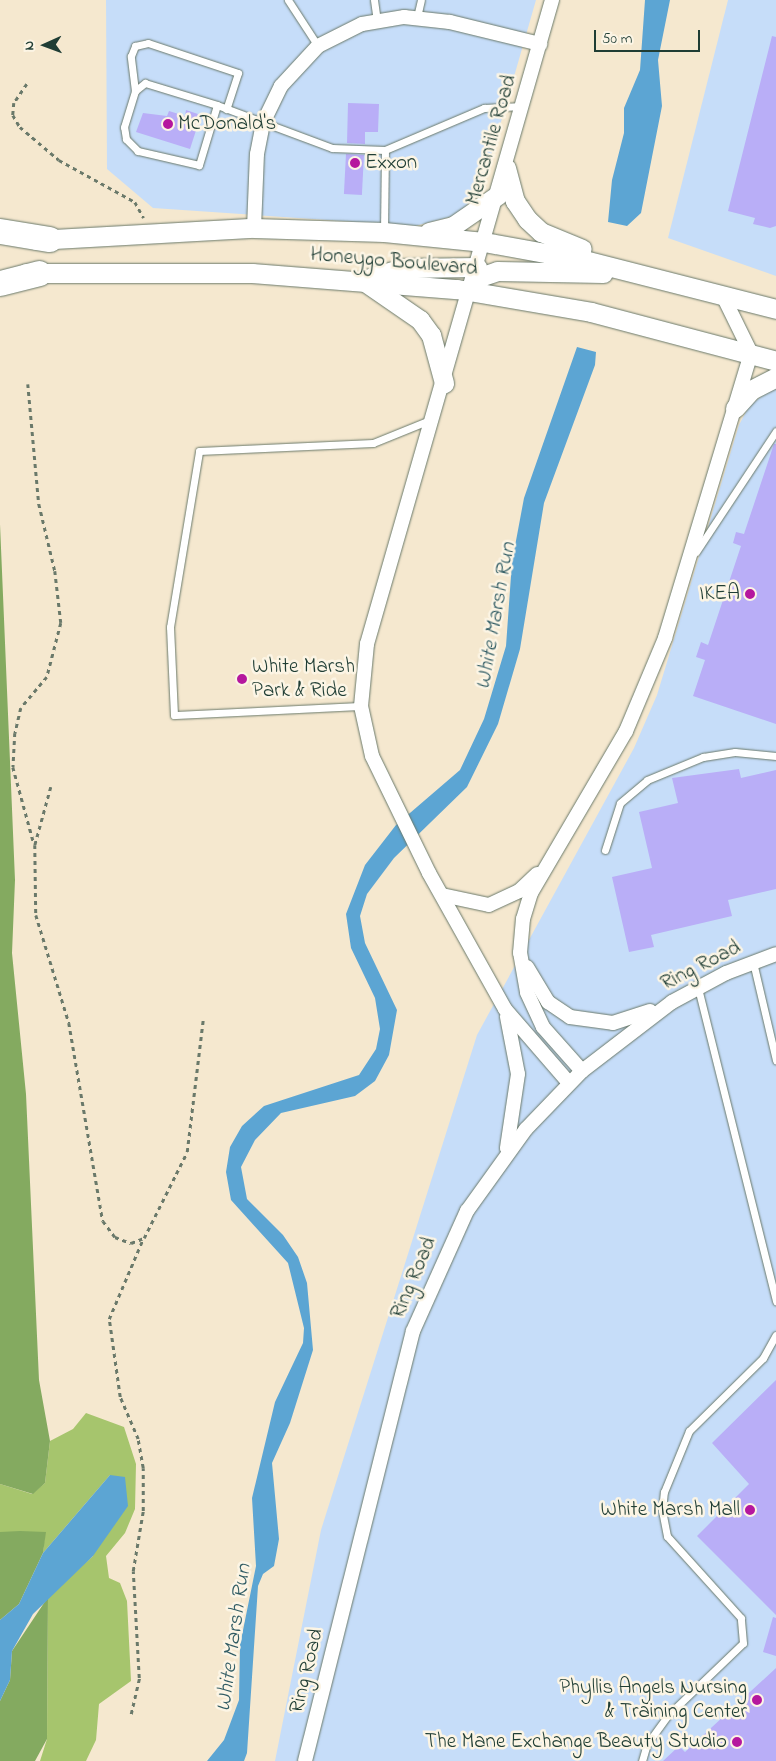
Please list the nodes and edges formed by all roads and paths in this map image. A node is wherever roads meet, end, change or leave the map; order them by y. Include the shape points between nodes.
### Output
1 (288, 0) edge
2 (374, 0) edge
3 (421, 0) edge
4 (552, 0) edge
5 (417, 17) junction
6 (377, 20) junction
7 (540, 44) junction
8 (318, 46) junction
9 (26, 84) dead end
10 (135, 91) junction
11 (217, 105) junction
12 (522, 106) junction
13 (226, 109) junction
14 (263, 123) junction
15 (385, 150) junction
16 (506, 168) junction
17 (498, 195) junction
18 (254, 228) junction
19 (0, 231) edge
20 (152, 232) junction
21 (384, 232) junction
22 (415, 235) junction
23 (49, 239) junction
24 (0, 242) edge
25 (484, 242) junction
26 (39, 273) junction
27 (0, 275) edge
28 (647, 275) junction
29 (474, 279) junction
30 (362, 280) junction
31 (0, 283) edge
32 (690, 285) junction
33 (721, 293) junction
34 (776, 309) edge
35 (751, 353) junction
36 (776, 361) edge
37 (776, 377) edge
38 (444, 383) junction
39 (28, 384) dead end
40 (734, 408) junction
41 (434, 418) junction
42 (776, 431) edge
43 (689, 562) junction
44 (361, 706) junction
45 (776, 756) edge
46 (51, 787) dead end
47 (35, 845) junction
48 (604, 850) dead end
49 (546, 865) junction
50 (442, 895) junction
51 (520, 953) junction
52 (776, 954) edge
53 (753, 961) junction
54 (698, 988) junction
55 (672, 1002) junction
56 (504, 1009) junction
57 (203, 1019) dead end
58 (776, 1060) edge
59 (582, 1071) junction
60 (569, 1083) junction
61 (506, 1152) junction
62 (144, 1238) junction
63 (776, 1301) edge
64 (776, 1335) edge
65 (131, 1714) dead end
66 (304, 1761) edge
67 (642, 1761) edge

1 - 8 lane
2 - 6 lane
3 - 5 lane
4 - 7 street, Mercantile Road
5 - 6 street
5 - 7 street
6 - 8 street
7 - 12 street, Mercantile Road
8 - 14 street via 281,86
9 - 20 path via 14,103 13,115 20,128 59,160 136,202
10 - 11 lane via 145,83
10 - 11 lane via 124,127 126,139 138,151 199,165
10 - 13 lane via 131,56 135,46 148,43 238,74
11 - 13 lane
12 - 15 lane via 484,108
12 - 16 street, Mercantile Road
13 - 14 lane
14 - 15 lane via 332,148
14 - 18 street via 257,154
15 - 21 lane
16 - 17 street, Mercantile Road
16 - 32 main road via 515,201 541,232 564,244
17 - 22 main road via 453,226
17 - 25 street, Mercantile Road
18 - 20 main road, Honeygo Boulevard
18 - 21 main road, Honeygo Boulevard
19 - 23 highway
20 - 23 main road, Honeygo Boulevard
21 - 22 main road, Honeygo Boulevard
22 - 25 main road, Honeygo Boulevard
23 - 24 main road, Honeygo Boulevard
25 - 28 main road, Honeygo Boulevard
25 - 29 street, Mercantile Road
26 - 27 main road, Honeygo Boulevard
26 - 30 main road, Honeygo Boulevard via 252,273
26 - 31 highway
28 - 29 main road via 497,271
28 - 32 main road, Honeygo Boulevard
29 - 30 main road via 404,268
29 - 35 main road, Honeygo Boulevard
29 - 38 street, Mercantile Road
30 - 38 main road via 420,320 431,335
32 - 33 main road, Honeygo Boulevard
33 - 34 main road, Honeygo Boulevard
33 - 35 street via 733,310
35 - 36 main road, Honeygo Boulevard
35 - 40 street
37 - 40 main road via 750,390
38 - 41 street, Mercantile Road
39 - 47 path via 38,504 55,571 61,623 47,677 20,708 14,733 13,767
40 - 43 street
41 - 44 street, Mercantile Road via 366,644
41 - 44 lane via 382,441 199,451 170,627 174,716
42 - 43 lane
43 - 49 street via 666,638 634,714 598,784
44 - 50 street, Mercantile Road via 366,739 391,797
45 - 48 lane via 735,752 703,757 647,780 620,803
46 - 47 path
47 - 62 path via 36,915 69,1023 103,1221 115,1237 131,1243
49 - 50 street via 519,891 495,903 477,905
49 - 51 street via 526,904
50 - 56 street, Mercantile Road
51 - 55 street via 538,988 570,1017 613,1022
51 - 59 street via 527,992 543,1027
52 - 53 street, Ring Road
53 - 54 street, Ring Road
53 - 58 lane
54 - 55 street, Ring Road
54 - 63 lane
55 - 59 street, Ring Road
56 - 60 street
56 - 61 street via 518,1074
57 - 62 path via 187,1152
59 - 60 street, Ring Road
60 - 61 street, Ring Road
61 - 66 street, Ring Road via 449,1246 413,1330
62 - 65 path via 109,1319 120,1398 143,1468 133,1580 139,1678
64 - 67 lane via 763,1358 689,1431 664,1492 662,1510 667,1536 741,1618 743,1643 667,1716 647,1744

